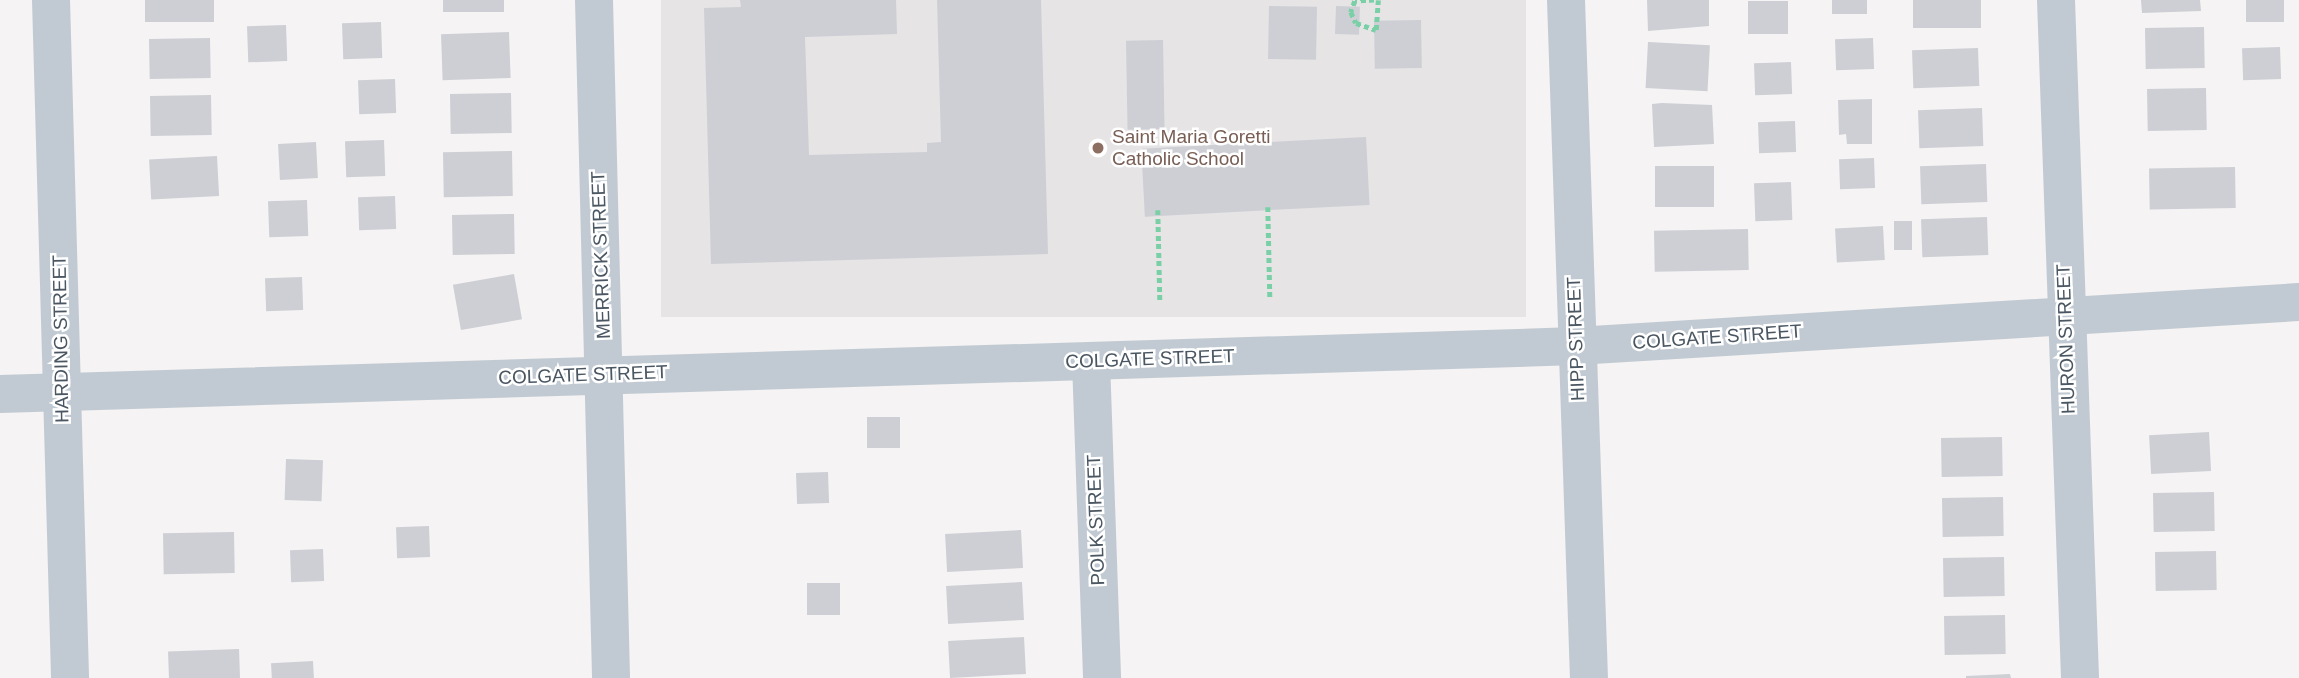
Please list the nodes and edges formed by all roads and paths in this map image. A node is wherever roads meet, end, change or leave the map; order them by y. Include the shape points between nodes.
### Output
1 (51, 0) edge
2 (594, 0) edge
3 (1376, 0) edge
4 (1566, 0) edge
5 (2056, 0) edge
6 (1268, 207) dead end
7 (1158, 210) dead end
8 (1270, 297) dead end
9 (1160, 300) dead end
10 (2299, 302) edge
11 (2065, 313) junction
12 (1576, 346) junction
13 (1091, 361) junction
14 (604, 375) junction
15 (62, 392) junction
16 (0, 394) edge
17 (70, 678) edge
18 (611, 678) edge
19 (1102, 678) edge
20 (1589, 678) edge
21 (2080, 678) edge

1 - 15 street, HARDING STREET
2 - 14 street, MERRICK STREET
3 - 3 path via 1355,1 1351,12 1356,23 1376,30
4 - 12 street, HIPP STREET
5 - 11 street, HURON STREET
6 - 8 path
7 - 9 path
10 - 11 street, COLGATE STREET
11 - 12 street, COLGATE STREET
11 - 21 street, HURON STREET
12 - 13 street, COLGATE STREET
12 - 20 street, HIPP STREET
13 - 14 street, COLGATE STREET
13 - 19 street, POLK STREET
14 - 15 street, COLGATE STREET
14 - 18 street, MERRICK STREET
15 - 16 street, COLGATE STREET
15 - 17 street, HARDING STREET

